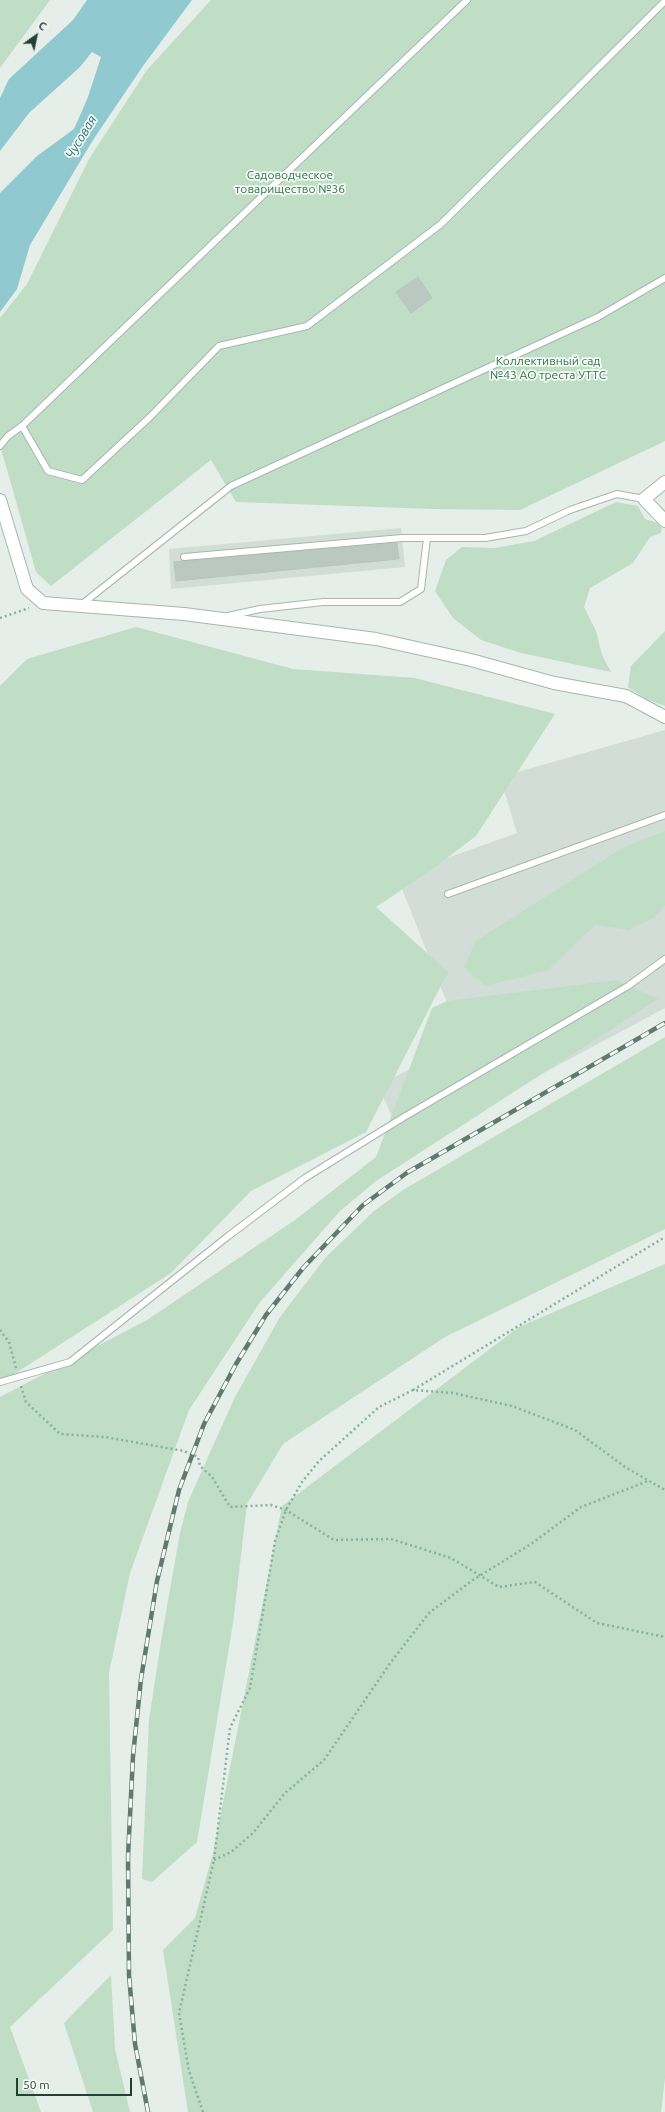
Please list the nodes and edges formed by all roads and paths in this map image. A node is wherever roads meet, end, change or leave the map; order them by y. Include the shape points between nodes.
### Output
1 (467, 0) edge
2 (665, 1) edge
3 (665, 278) edge
4 (22, 426) junction
5 (0, 446) edge
6 (665, 482) edge
7 (644, 499) junction
8 (0, 500) edge
9 (665, 521) edge
10 (427, 538) junction
11 (184, 557) dead end
12 (43, 603) junction
13 (80, 606) junction
14 (0, 618) edge
15 (218, 618) junction
16 (665, 717) edge
17 (665, 815) edge
18 (448, 894) dead end
19 (665, 959) edge
20 (665, 1237) edge
21 (0, 1330) edge
22 (19, 1377) junction
23 (0, 1382) edge
24 (413, 1390) junction
25 (648, 1481) junction
26 (665, 1490) edge
27 (286, 1510) junction
28 (480, 1575) junction
29 (665, 1637) edge
30 (214, 1860) junction
31 (203, 2112) edge

1 - 4 lane
2 - 4 lane via 441,224 306,326 219,346 82,480 48,471
3 - 13 lane via 598,317 231,486
4 - 5 lane via 8,436
6 - 7 street
7 - 9 street
7 - 10 lane via 617,494 570,510 526,531 492,537
8 - 12 street via 27,589
10 - 11 lane
10 - 15 lane via 421,589 400,602 323,602 260,609
12 - 13 street
12 - 14 path
13 - 15 street
15 - 16 street via 376,639 472,660 554,683 626,696
17 - 18 lane
19 - 22 lane via 628,986 305,1178 70,1362
20 - 24 path
21 - 22 path via 9,1342
22 - 23 lane
22 - 27 path via 26,1402 60,1434 105,1437 184,1451 198,1457 200,1466 212,1477 230,1507 272,1505
24 - 25 path via 453,1393 512,1406 575,1430
24 - 27 path via 379,1408 319,1461 302,1482
25 - 26 path
25 - 28 path via 581,1507 530,1544
27 - 28 path via 334,1540 391,1539 451,1558
27 - 30 path via 275,1541 250,1688 230,1728
28 - 29 path via 499,1587 535,1582 597,1623
28 - 30 path via 429,1613 377,1681 324,1760 285,1793 247,1838 231,1852
30 - 31 path via 179,2013 189,2071

